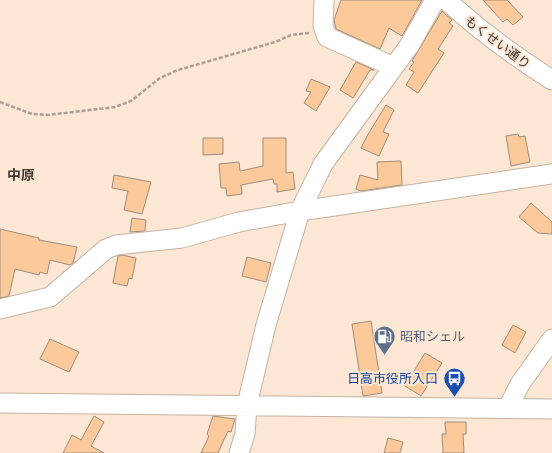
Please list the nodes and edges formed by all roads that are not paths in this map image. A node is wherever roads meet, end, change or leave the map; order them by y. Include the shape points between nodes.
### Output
1 (324, 0) edge
2 (435, 0) edge
3 (446, 0) edge
4 (394, 67) junction
5 (552, 80) edge
6 (552, 174) edge
7 (300, 211) junction
8 (0, 309) edge
9 (552, 339) edge
10 (0, 403) edge
11 (247, 405) junction
12 (508, 408) junction
13 (552, 408) edge
14 (239, 453) edge

1 - 4 street via 324,26 327,37
2 - 4 street
3 - 5 street, もくせい通り via 478,29
4 - 7 street via 324,164
6 - 7 street
7 - 8 street via 239,222 182,238 116,245 106,249 50,297
7 - 11 street via 266,325
9 - 12 street via 520,384
10 - 11 street
11 - 12 street
11 - 14 street via 245,434
12 - 13 street

